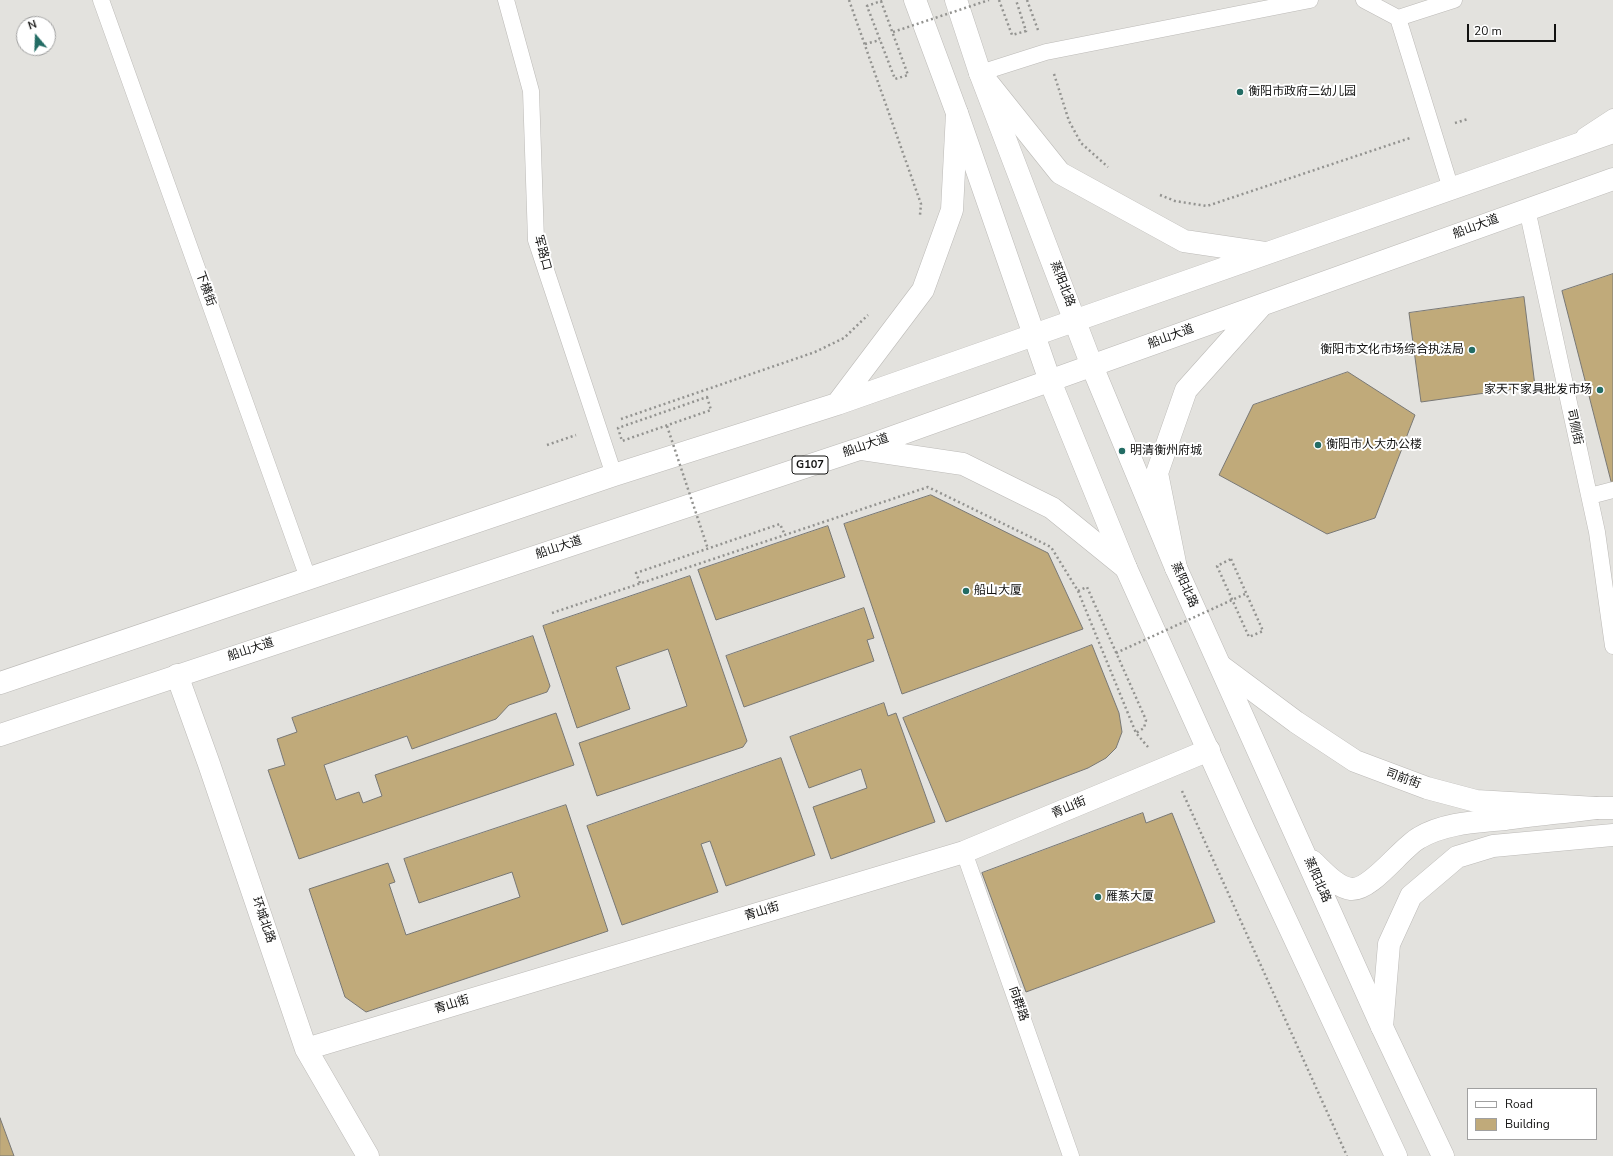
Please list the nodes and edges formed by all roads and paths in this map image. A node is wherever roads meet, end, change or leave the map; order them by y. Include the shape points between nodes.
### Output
1 (101, 0) edge
2 (506, 0) edge
3 (849, 0) edge
4 (915, 0) edge
5 (956, 0) edge
6 (989, 0) edge
7 (999, 0) edge
8 (1016, 0) edge
9 (1027, 0) edge
10 (1310, 0) edge
11 (1364, 0) edge
12 (1454, 0) edge
13 (1398, 18) junction
14 (893, 32) junction
15 (880, 40) junction
16 (865, 44) junction
17 (1046, 52) junction
18 (980, 73) junction
19 (956, 114) junction
20 (1613, 117) edge
21 (1468, 118) dead end
22 (1433, 130) junction
23 (1613, 132) edge
24 (1567, 147) junction
25 (1112, 170) dead end
26 (1613, 179) edge
27 (1585, 188) junction
28 (1452, 189) junction
29 (1613, 189) edge
30 (1153, 192) dead end
31 (1527, 209) junction
32 (920, 218) dead end
33 (1268, 254) junction
34 (1263, 304) junction
35 (872, 311) dead end
36 (1076, 321) junction
37 (1034, 335) junction
38 (1092, 366) junction
39 (1050, 380) junction
40 (837, 404) junction
41 (662, 405) junction
42 (664, 412) junction
43 (666, 426) junction
44 (598, 427) junction
45 (547, 445) dead end
46 (859, 449) junction
47 (614, 475) junction
48 (1613, 490) edge
49 (1590, 496) junction
50 (784, 535) junction
51 (708, 549) junction
52 (1126, 568) junction
53 (1176, 568) junction
54 (308, 578) junction
55 (640, 583) junction
56 (1609, 588) edge
57 (1078, 591) junction
58 (1245, 594) junction
59 (552, 613) dead end
60 (1613, 646) edge
61 (1116, 652) junction
62 (1222, 667) junction
63 (177, 675) junction
64 (0, 683) edge
65 (1136, 733) junction
66 (0, 734) edge
67 (1209, 750) junction
68 (1164, 768) junction
69 (1604, 808) edge
70 (1613, 835) edge
71 (964, 852) junction
72 (1305, 853) junction
73 (1382, 1027) junction
74 (306, 1049) junction
75 (368, 1156) edge
76 (1071, 1156) edge
77 (1347, 1156) edge
78 (1396, 1156) edge
79 (1443, 1156) edge

1 - 54 lane, 下横街
2 - 44 lane, 军路口 via 531,91 536,240
3 - 16 path
4 - 19 main road
5 - 18 main road, 蒸阳北路
6 - 14 path, bridge
7 - 8 path via 1012,35 1026,30
9 - 17 path
10 - 17 lane
11 - 13 lane
12 - 13 lane
13 - 22 lane
14 - 15 path via 881,1 867,6
14 - 15 path via 908,75 896,79
15 - 16 path
16 - 32 path via 921,204
17 - 18 lane
17 - 25 path via 1069,121 1081,142
18 - 33 main road via 1060,173 1184,241
18 - 36 main road, 蒸阳北路
19 - 37 main road
19 - 40 main road via 952,210 923,290
20 - 24 lane
21 - 22 path
22 - 28 lane
22 - 30 path via 1207,206 1174,201
23 - 24 main road
24 - 28 main road
26 - 27 main road, 船山大道 / G107
27 - 29 lane
27 - 31 main road, 船山大道 / G107
28 - 33 main road
31 - 34 main road, 船山大道 / G107
31 - 49 lane, 司侧街
33 - 36 main road
34 - 38 main road, 船山大道 / G107
34 - 53 main road via 1186,390 1156,473
35 - 41 path via 844,338 815,352
36 - 37 main road
36 - 38 main road, 蒸阳北路
37 - 39 main road
37 - 40 main road
38 - 39 main road, 船山大道 / G107
38 - 53 main road, 蒸阳北路
39 - 46 main road, 船山大道 / G107
39 - 52 main road
40 - 47 main road
41 - 42 path
41 - 44 path
42 - 43 path via 707,397 711,410
42 - 43 path via 618,428 622,441
43 - 51 path, bridge
44 - 45 path
44 - 47 lane, 军路口
46 - 52 main road via 963,464 1052,508
46 - 63 main road, 船山大道 / G107
47 - 54 main road
48 - 49 lane
49 - 56 lane, 司侧街
50 - 51 path via 780,524
50 - 55 path
50 - 57 path via 928,487 1051,547
51 - 55 path via 636,573
52 - 67 main road
53 - 62 main road, 蒸阳北路
54 - 64 main road
55 - 59 path
56 - 60 lane, 司侧街
57 - 61 path via 1087,587
57 - 65 path
58 - 58 path via 1231,559 1217,566 1249,637 1263,631
58 - 61 path, bridge
61 - 65 path via 1146,720 1144,728
62 - 69 main road, 司前街 via 1296,722 1355,761 1427,788 1476,801
62 - 72 main road, 蒸阳北路
63 - 66 main road, 船山大道 / G107
63 - 74 main road, 环城北路
65 - 68 path
67 - 68 main road, 青山街
67 - 78 main road
68 - 71 main road, 青山街
68 - 77 path via 1181,790
69 - 72 main road via 1441,829 1419,838 1400,852 1383,871 1364,885 1352,889 1328,876
70 - 73 main road via 1493,846 1457,858 1416,891 1411,896 1389,944
71 - 74 main road, 青山街
71 - 76 lane, 向群路
72 - 73 main road, 蒸阳北路
73 - 79 main road, 蒸阳北路
74 - 75 main road, 环城北路

